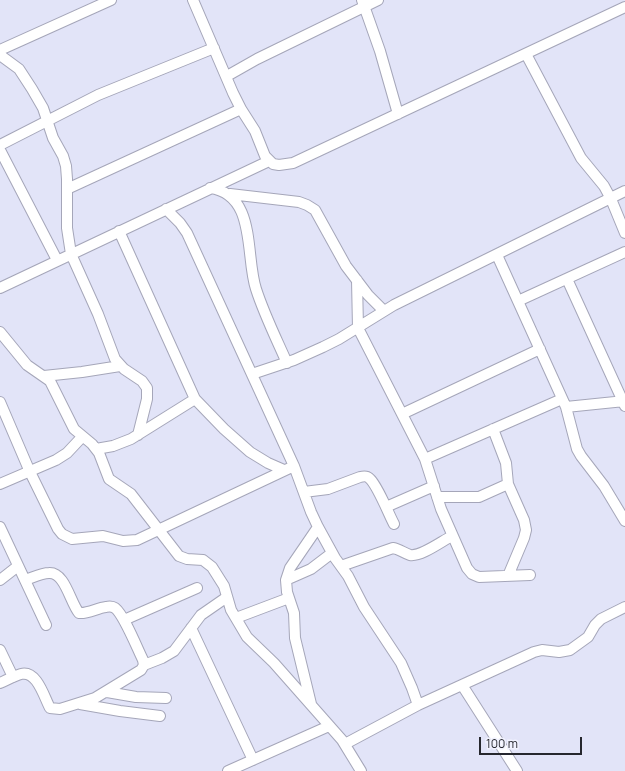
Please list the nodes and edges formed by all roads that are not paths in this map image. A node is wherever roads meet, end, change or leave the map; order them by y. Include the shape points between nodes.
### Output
1 (111, 0) edge
2 (192, 0) edge
3 (378, 0) edge
4 (363, 3) edge
5 (93, 4) edge
6 (625, 7) edge
7 (214, 48) junction
8 (0, 50) edge
9 (526, 54) junction
10 (0, 55) edge
11 (227, 76) junction
12 (241, 109) junction
13 (398, 114) junction
14 (47, 120) junction
15 (0, 145) edge
16 (0, 150) edge
17 (269, 161) junction
18 (210, 188) junction
19 (67, 189) junction
20 (625, 191) edge
21 (230, 194) junction
22 (611, 198) junction
23 (166, 209) junction
24 (119, 231) junction
25 (625, 233) edge
26 (625, 252) edge
27 (71, 254) junction
28 (497, 255) junction
29 (58, 260) junction
30 (567, 279) junction
31 (357, 280) junction
32 (0, 288) edge
33 (518, 301) junction
34 (384, 311) junction
35 (358, 328) junction
36 (0, 332) edge
37 (540, 349) junction
38 (287, 363) junction
39 (120, 366) junction
40 (252, 374) junction
41 (44, 376) junction
42 (195, 399) junction
43 (0, 402) edge
44 (564, 403) junction
45 (624, 403) edge
46 (402, 414) junction
47 (493, 429) junction
48 (138, 435) junction
49 (82, 437) junction
50 (96, 449) junction
51 (425, 459) junction
52 (294, 466) junction
53 (284, 470) junction
54 (30, 472) junction
55 (0, 484) edge
56 (508, 484) junction
57 (434, 486) junction
58 (304, 492) junction
59 (437, 498) junction
60 (386, 507) junction
61 (625, 521) edge
62 (394, 524) dead end
63 (0, 527) edge
64 (318, 527) junction
65 (158, 530) junction
66 (452, 536) junction
67 (332, 553) junction
68 (18, 566) junction
69 (341, 566) junction
70 (530, 575) dead end
71 (508, 576) junction
72 (0, 580) edge
73 (25, 580) junction
74 (286, 580) junction
75 (197, 588) dead end
76 (227, 596) junction
77 (288, 598) junction
78 (625, 607) edge
79 (236, 618) junction
80 (124, 620) junction
81 (46, 625) dead end
82 (191, 628) junction
83 (0, 650) edge
84 (144, 666) junction
85 (13, 677) junction
86 (0, 683) edge
87 (462, 685) junction
88 (107, 692) junction
89 (166, 698) dead end
90 (80, 704) junction
91 (311, 705) junction
92 (418, 705) junction
93 (160, 716) dead end
94 (329, 726) junction
95 (345, 744) junction
96 (253, 760) junction
97 (228, 771) edge
98 (361, 771) edge
99 (517, 771) edge

1 - 5 street
2 - 7 street
3 - 4 street
4 - 11 street
4 - 13 street
5 - 8 street
6 - 9 street
7 - 11 street
7 - 14 street
9 - 13 street
9 - 22 street via 581,158
10 - 14 street via 25,77
11 - 12 street
12 - 17 street
12 - 19 street
13 - 17 street via 293,163 279,165
14 - 15 street
14 - 19 street via 66,166
16 - 29 street
17 - 18 street
18 - 21 street
18 - 23 street
19 - 27 street via 67,228
20 - 22 street
21 - 31 street via 289,201 307,205 315,210
21 - 38 street via 243,215 256,289
22 - 25 street
22 - 28 street
23 - 24 street
23 - 40 street via 187,233
24 - 27 street
24 - 42 street
26 - 30 street
27 - 29 street
27 - 39 street
28 - 33 street
28 - 34 street
29 - 32 street
30 - 33 street
30 - 45 street
31 - 34 street
31 - 35 street
33 - 37 street
34 - 35 street
35 - 38 street
35 - 46 street
36 - 41 street via 27,365
37 - 44 street
37 - 46 street
38 - 40 street
39 - 41 street
39 - 48 street via 142,381 147,388 147,399
40 - 52 street
41 - 49 street via 52,384 71,424
42 - 48 street
42 - 53 street via 239,444
43 - 54 street
44 - 45 street
44 - 47 street
44 - 61 street via 577,449
46 - 51 street
47 - 51 street
47 - 56 street via 506,463
48 - 50 street via 121,443
49 - 50 street
49 - 54 street via 63,456
50 - 65 street via 109,479 131,494
51 - 57 street
52 - 53 street
52 - 58 street
53 - 65 street
54 - 55 street
54 - 65 street via 58,529 66,537 80,539 103,536 130,541
56 - 59 street via 473,498
56 - 71 street via 526,530
57 - 59 street
57 - 60 street
58 - 60 street via 328,489 366,476 372,481
58 - 64 street
59 - 66 street
60 - 62 street
63 - 68 street
64 - 67 street
64 - 74 street via 290,568
65 - 76 street via 179,556 208,563 220,579
66 - 69 street via 416,555 393,548
66 - 71 street via 472,574 486,577
67 - 69 street
67 - 74 street via 310,569
68 - 72 street
68 - 73 street
69 - 92 street via 375,626 401,663
70 - 71 street
73 - 80 street via 54,573 59,576 79,613 113,606
73 - 81 street
74 - 77 street
75 - 80 street
76 - 79 street
76 - 82 street via 206,610
77 - 79 street
77 - 91 street via 294,613 295,638
78 - 87 street via 601,619 588,636 570,650 534,652
79 - 91 street via 247,637
80 - 84 street
82 - 84 street via 174,651
82 - 96 street
83 - 85 street
84 - 88 street
85 - 86 street
85 - 90 street via 25,674 34,678 50,708 60,709
87 - 92 street
87 - 99 street
88 - 89 street
88 - 90 street
90 - 93 street
91 - 94 street
92 - 95 street
94 - 95 street
94 - 96 street
95 - 98 street
96 - 97 street

